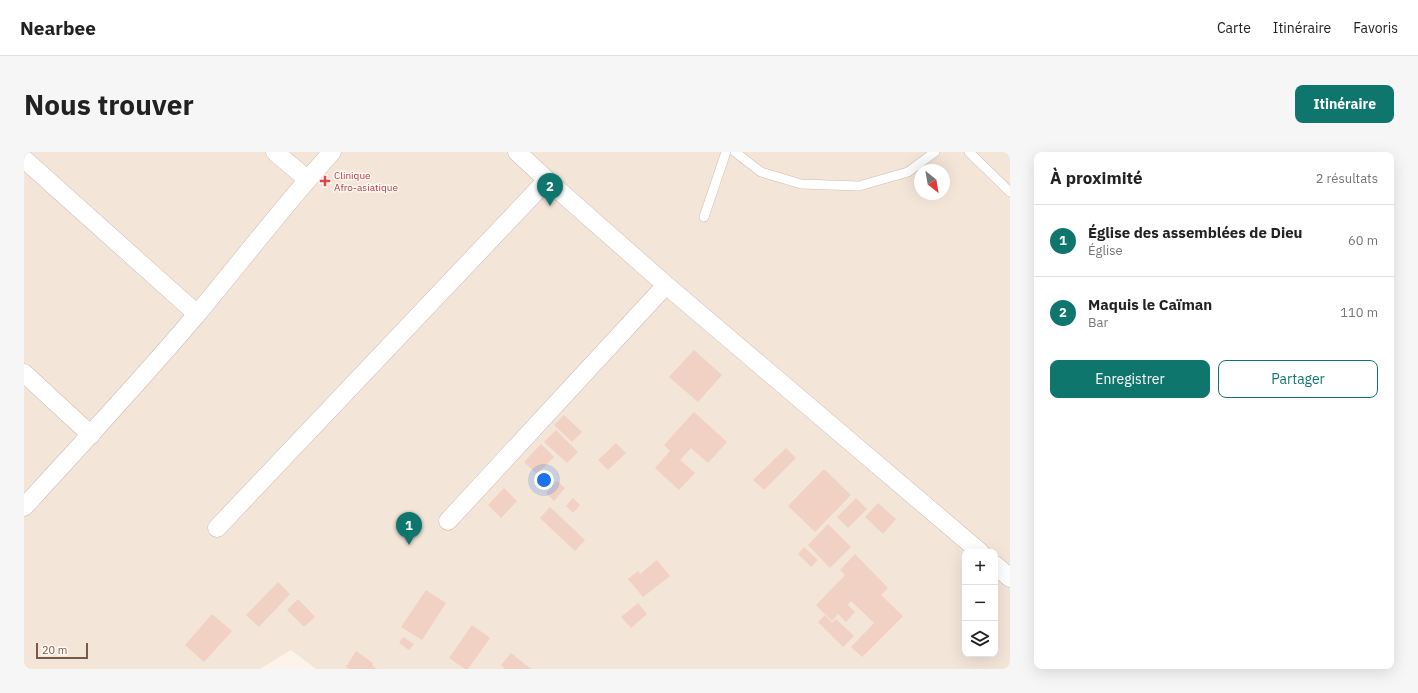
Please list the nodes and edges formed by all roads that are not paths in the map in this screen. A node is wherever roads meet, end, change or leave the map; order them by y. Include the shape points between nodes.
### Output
1 (275, 152) edge
2 (332, 152) edge
3 (517, 152) edge
4 (726, 152) edge
5 (735, 152) edge
6 (935, 152) edge
7 (969, 152) edge
8 (24, 159) edge
9 (307, 179) junction
10 (547, 180) junction
11 (1010, 192) edge
12 (704, 217) dead end
13 (666, 285) junction
14 (197, 314) junction
15 (24, 373) edge
16 (91, 435) junction
17 (24, 507) edge
18 (448, 522) dead end
19 (217, 528) dead end
20 (976, 549) edge
21 (998, 568) edge
22 (1010, 578) edge

1 - 9 street
2 - 9 street
3 - 10 street
4 - 12 lane
5 - 6 lane via 761,172 801,184 859,186 908,172
7 - 11 lane
8 - 14 street
9 - 14 street
10 - 13 street
10 - 19 street
13 - 18 street
13 - 20 street
14 - 16 street
15 - 16 street
16 - 17 street
21 - 22 street

